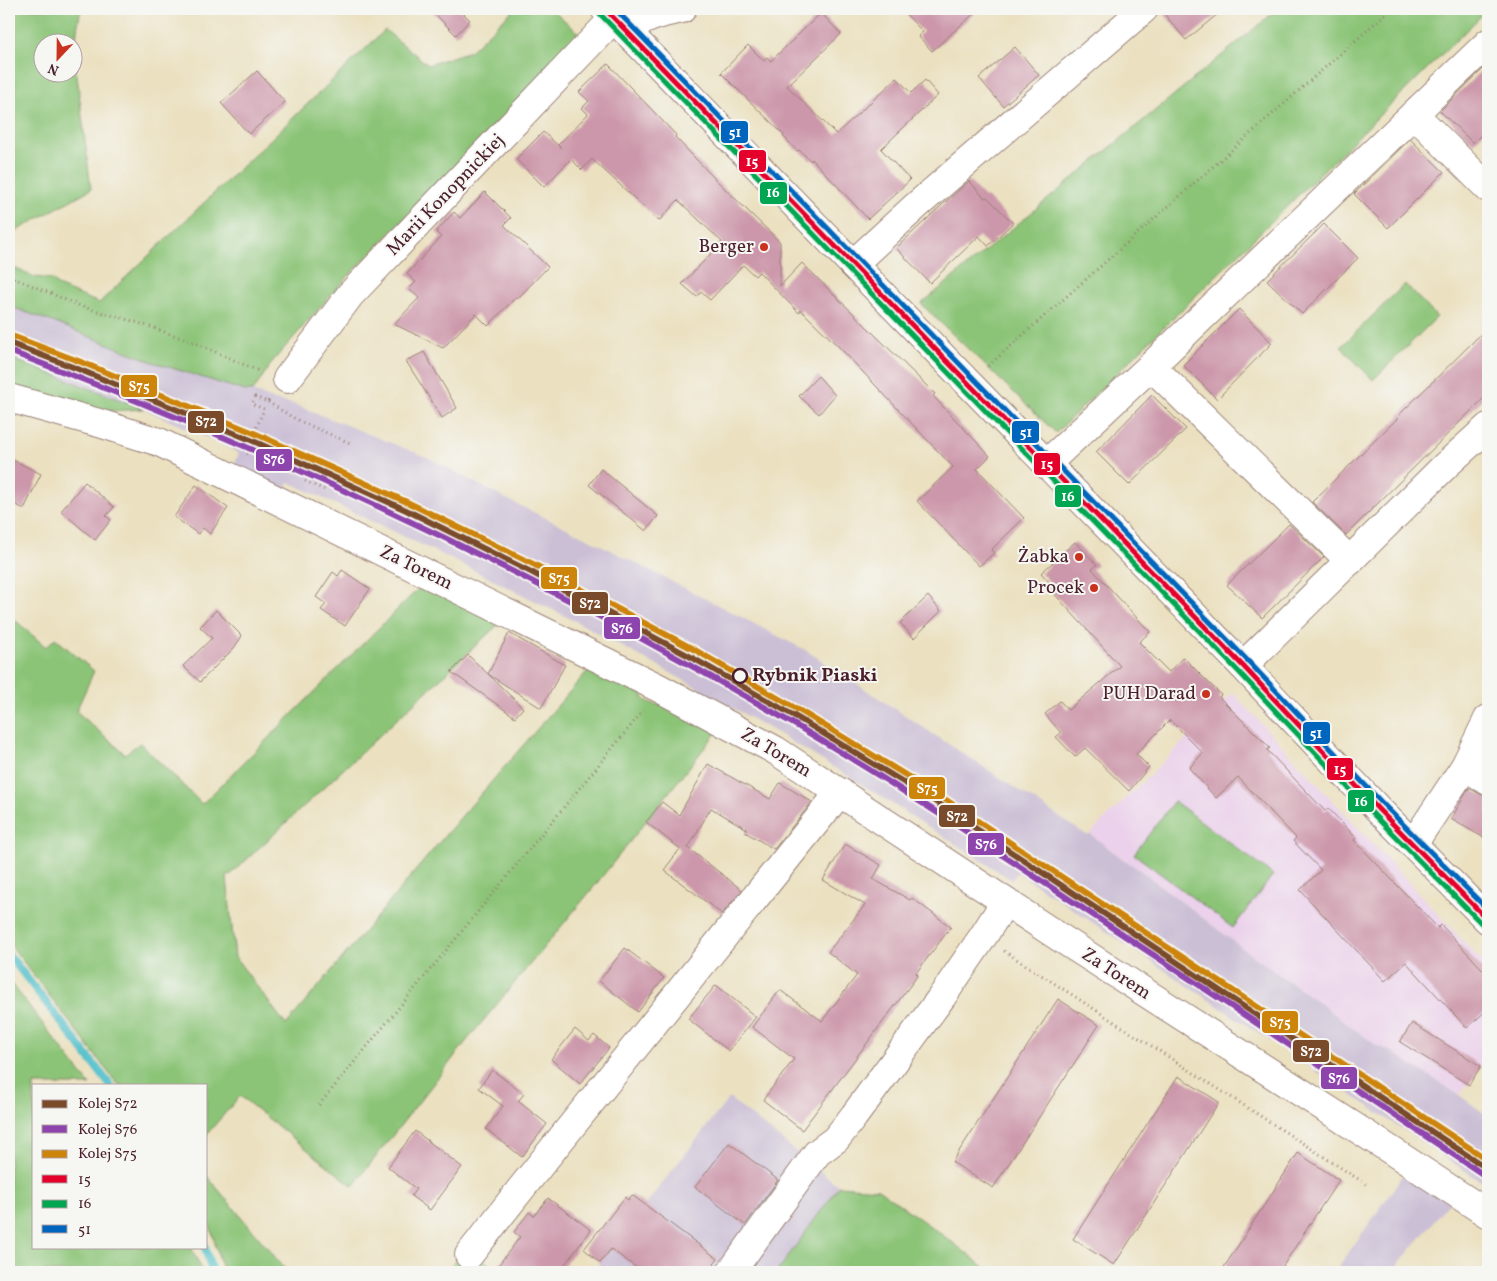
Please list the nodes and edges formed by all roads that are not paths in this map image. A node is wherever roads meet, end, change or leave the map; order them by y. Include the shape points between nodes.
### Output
1 (1144, 9) edge
2 (673, 10) edge
3 (615, 19) edge
4 (1488, 43) edge
5 (1414, 114) junction
6 (1488, 188) edge
7 (853, 264) junction
8 (1151, 366) junction
9 (287, 379) road end
10 (9, 398) edge
11 (1488, 427) edge
12 (1045, 463) junction
13 (1350, 560) junction
14 (1243, 666) junction
15 (1488, 719) edge
16 (1465, 766) junction
17 (1488, 781) edge
18 (840, 792) junction
19 (1413, 844) junction
20 (1005, 902) junction
21 (1488, 920) edge
22 (1488, 1214) edge
23 (469, 1255) dead end
24 (731, 1272) edge

1 - 7 street
2 - 3 street, Marii Konopnickiej via 637,23
3 - 7 street
3 - 9 street, Marii Konopnickiej via 350,295
4 - 5 street
5 - 6 street
5 - 8 street
7 - 12 street
8 - 12 street
8 - 13 street
10 - 18 street, Za Torem via 158,442 659,688 775,750
11 - 13 street
12 - 14 street
13 - 14 street
14 - 19 street
15 - 16 street
16 - 17 street
16 - 19 street
18 - 20 street, Za Torem
18 - 23 street
19 - 21 street
20 - 22 street, Za Torem
20 - 24 street via 941,998 854,1116 836,1139 817,1152

